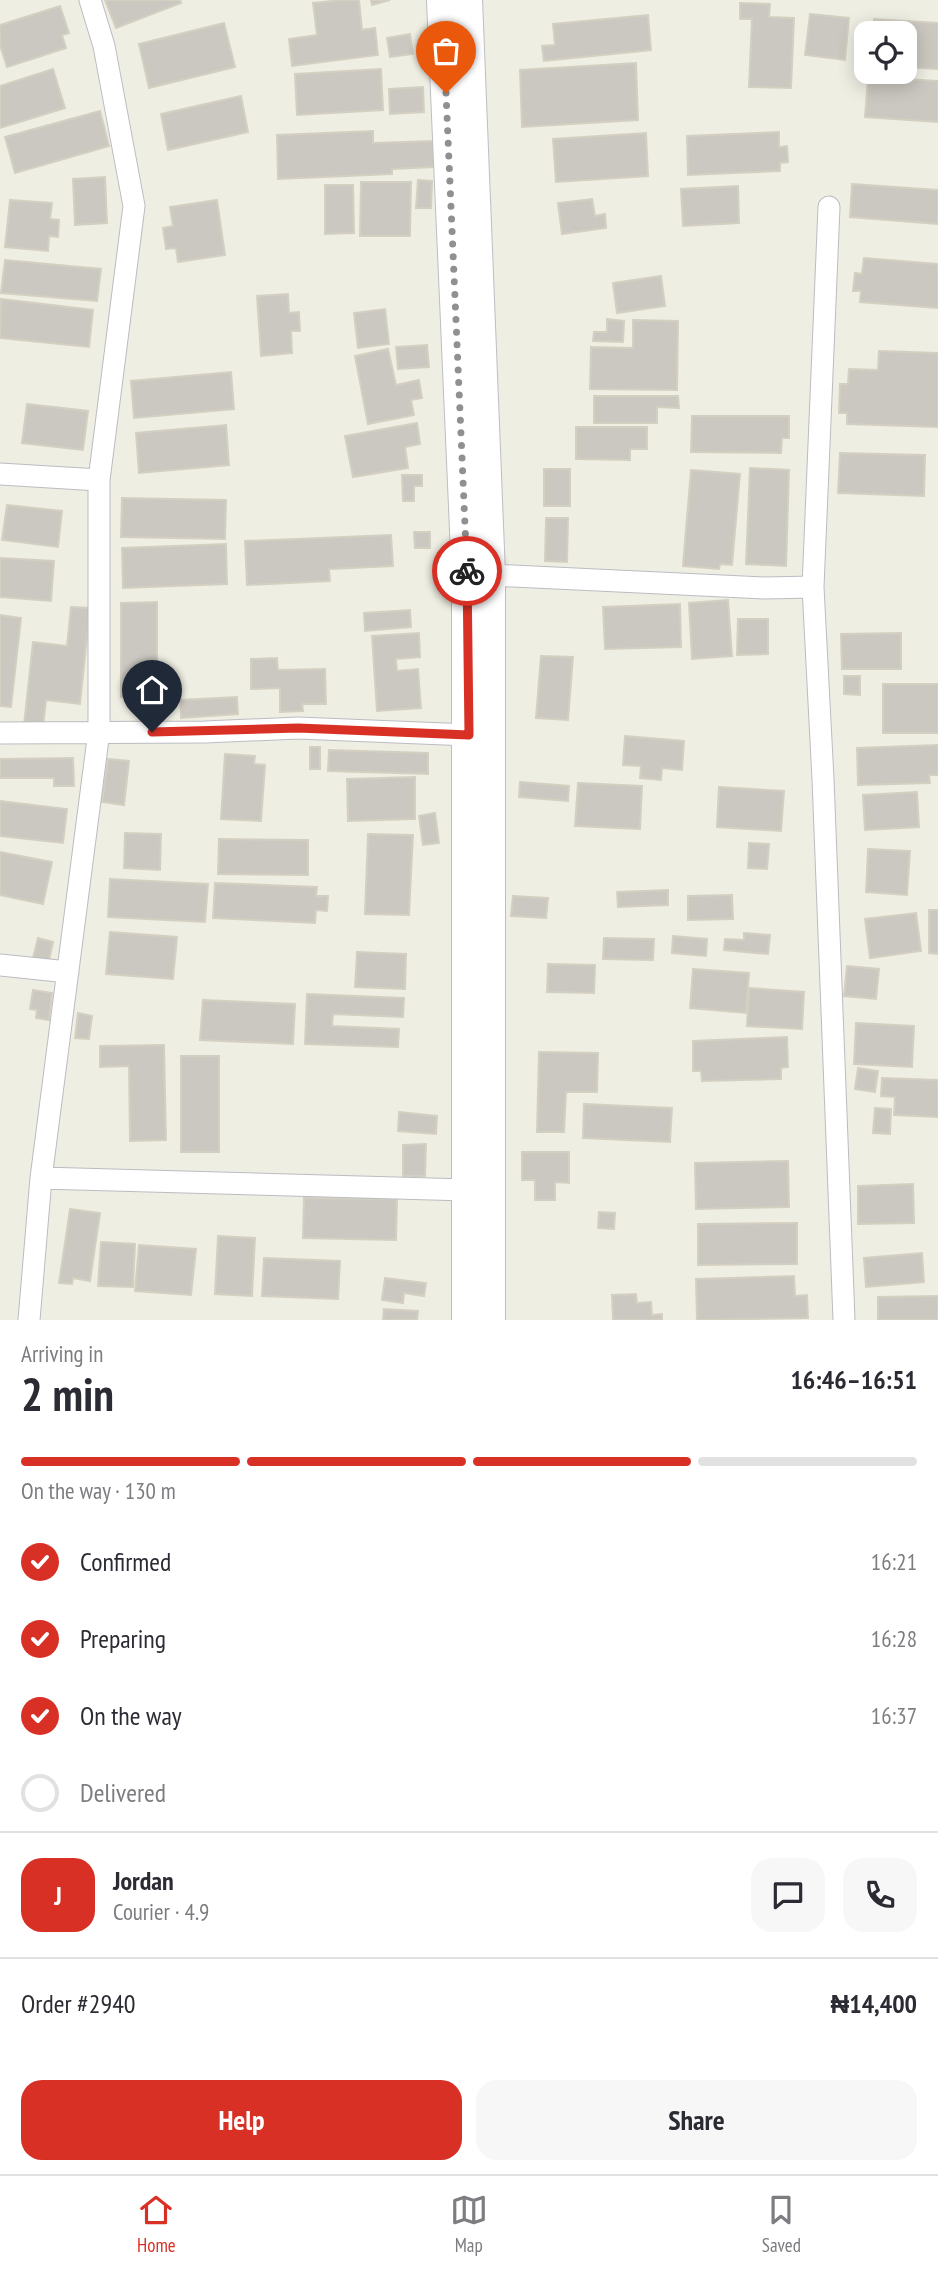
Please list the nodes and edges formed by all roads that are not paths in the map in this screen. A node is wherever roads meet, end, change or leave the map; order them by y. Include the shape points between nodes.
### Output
1 (90, 0) edge
2 (442, 0) edge
3 (467, 0) edge
4 (830, 207) dead end
5 (0, 474) edge
6 (99, 480) junction
7 (490, 575) junction
8 (813, 587) junction
9 (99, 731) junction
10 (0, 733) edge
11 (469, 735) junction
12 (0, 965) edge
13 (68, 972) junction
14 (41, 1178) junction
15 (467, 1190) junction
16 (29, 1320) edge
17 (467, 1320) edge
18 (490, 1320) edge
19 (844, 1320) edge

1 - 6 street via 104,46 134,206
2 - 11 main road via 467,576
3 - 7 main road
4 - 8 street
5 - 6 street
6 - 9 street
7 - 8 street
7 - 18 main road
8 - 19 street
9 - 10 street
9 - 11 street via 298,728
9 - 13 street
11 - 15 main road
12 - 13 street
13 - 14 street
14 - 15 street
14 - 16 street
15 - 17 main road

